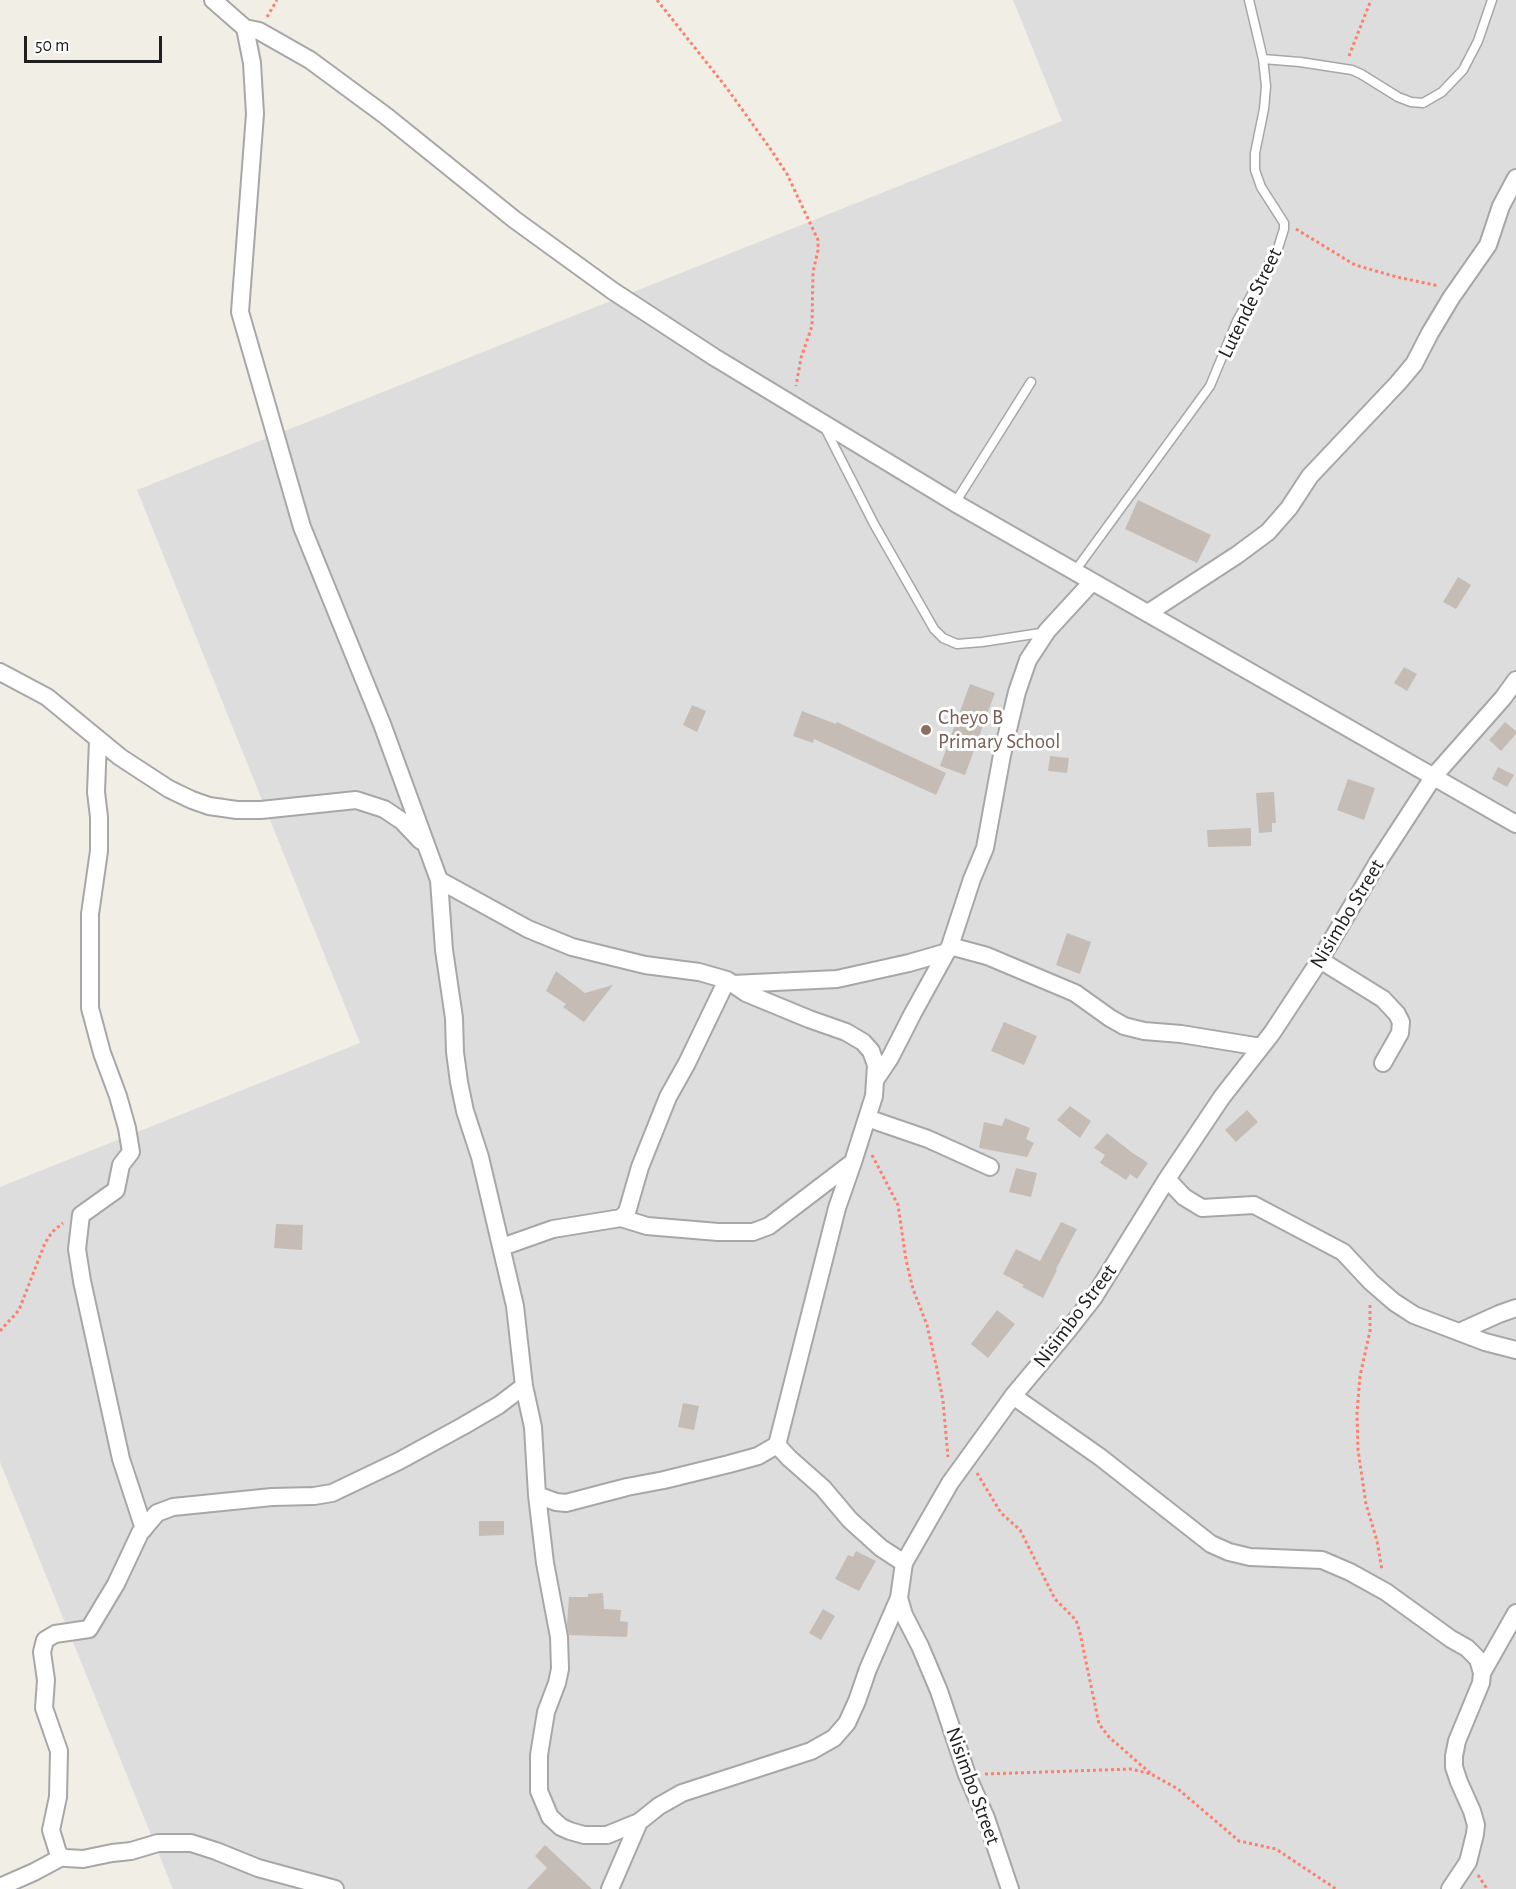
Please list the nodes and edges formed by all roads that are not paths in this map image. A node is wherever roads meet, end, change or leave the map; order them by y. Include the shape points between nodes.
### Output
1 (213, 0) edge
2 (1249, 0) edge
3 (1492, 0) edge
4 (245, 28) junction
5 (1263, 59) junction
6 (1516, 178) edge
7 (1030, 382) dead end
8 (822, 422) junction
9 (955, 502) junction
10 (1075, 570) junction
11 (1092, 582) junction
12 (1148, 614) junction
13 (1047, 632) junction
14 (0, 672) edge
15 (1516, 680) edge
16 (98, 740) junction
17 (1434, 776) junction
18 (1516, 824) edge
19 (426, 847) junction
20 (439, 880) junction
21 (949, 949) junction
22 (1320, 960) junction
23 (730, 982) junction
24 (1261, 1047) junction
25 (1383, 1063) dead end
26 (876, 1078) junction
27 (867, 1118) junction
28 (853, 1162) junction
29 (990, 1167) dead end
30 (1167, 1179) junction
31 (621, 1218) junction
32 (502, 1247) junction
33 (1516, 1308) edge
34 (1459, 1332) junction
35 (1516, 1350) edge
36 (525, 1386) junction
37 (1013, 1396) junction
38 (777, 1445) junction
39 (537, 1495) junction
40 (144, 1529) junction
41 (904, 1563) junction
42 (899, 1598) junction
43 (1514, 1620) edge
44 (1482, 1672) junction
45 (639, 1822) junction
46 (62, 1857) junction
47 (0, 1887) edge
48 (335, 1889) edge
49 (610, 1889) edge
50 (1010, 1889) edge
51 (1450, 1889) edge

1 - 4 street
2 - 5 lane, Lutende Street
3 - 5 lane via 1463,70 1442,92 1424,103 1398,97 1361,74 1343,69
4 - 8 street via 259,31 310,60 515,220 614,291
4 - 19 street via 255,114 240,312 302,527 382,724
5 - 10 lane, Lutende Street via 1266,86 1255,170 1284,223 1278,248 1237,321 1210,386
6 - 12 street via 1501,206 1488,245 1456,290 1414,364 1398,383 1310,476 1268,532
7 - 9 lane
8 - 9 street
8 - 13 lane via 880,535 943,638 957,644
9 - 10 street
10 - 11 street
11 - 12 street
11 - 13 street
12 - 17 street
13 - 21 street via 1028,660 1017,692 985,848
14 - 16 street via 47,697
15 - 17 street, Nisimbo Street
16 - 19 street via 169,789 209,806 261,810 356,800 384,809 402,821
16 - 40 street via 99,851 90,914 90,1008 131,1152 121,1165 116,1190 81,1215 77,1249 121,1459
17 - 18 street
17 - 22 street, Nisimbo Street
19 - 20 street
20 - 23 street via 528,929 572,947 645,965 699,972
20 - 32 street via 459,1082
21 - 23 street via 909,963 837,979
21 - 24 street via 987,956 1075,993 1124,1026
21 - 26 street
22 - 24 street, Nisimbo Street
22 - 25 street via 1383,999 1397,1014 1400,1033
23 - 26 street via 746,993 863,1042 871,1051
23 - 31 street via 668,1097 640,1167 629,1208
24 - 30 street, Nisimbo Street
26 - 27 street
27 - 28 street
27 - 29 street
28 - 31 street via 788,1213 753,1232 647,1226
28 - 38 street via 837,1208
30 - 34 street via 1184,1197 1202,1208 1254,1205 1343,1252 1371,1282 1414,1315
30 - 37 street, Nisimbo Street via 1094,1297
31 - 32 street via 553,1228
32 - 36 street via 515,1306
33 - 34 street
34 - 35 street
36 - 39 street via 533,1427
36 - 40 street via 499,1405 399,1461 332,1493 173,1507 157,1513
37 - 41 street, Nisimbo Street via 950,1483
37 - 44 street via 1100,1457 1211,1544 1250,1557 1322,1560 1350,1572 1467,1648 1478,1659
38 - 39 street via 758,1456 729,1464 566,1503
38 - 41 street via 850,1520
39 - 45 street via 560,1658 539,1755 539,1791 550,1817 570,1831 607,1835
40 - 46 street via 89,1629 49,1636 42,1652 44,1708 59,1750 58,1797 51,1830
41 - 42 street, Nisimbo Street
42 - 45 street via 858,1701 834,1738 811,1751 682,1793
42 - 50 street, Nisimbo Street via 939,1691
43 - 44 street
44 - 51 street via 1456,1740 1454,1756 1454,1767 1476,1825 1475,1834 1467,1862
45 - 49 street
46 - 47 street
46 - 48 street via 83,1858 158,1843 191,1843 258,1868

